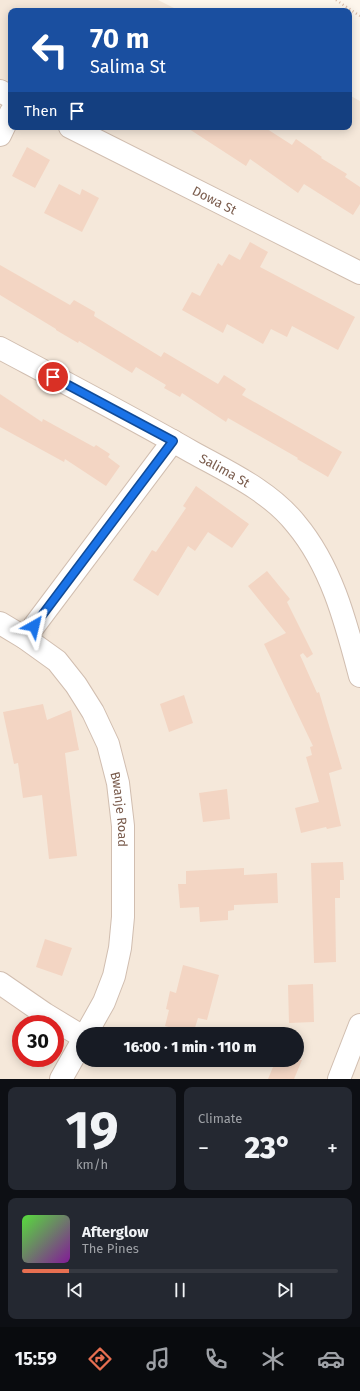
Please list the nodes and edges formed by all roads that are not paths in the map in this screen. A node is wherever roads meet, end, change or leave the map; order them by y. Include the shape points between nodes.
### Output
1 (8, 118) edge
2 (76, 130) edge
3 (0, 135) edge
4 (360, 274) edge
5 (0, 348) edge
6 (173, 441) junction
7 (0, 623) edge
8 (25, 638) junction
9 (360, 676) edge
10 (0, 983) edge
11 (360, 1024) edge
12 (90, 1027) edge
13 (76, 1033) edge
14 (76, 1052) edge
15 (61, 1079) edge
16 (339, 1079) edge

1 - 3 street
2 - 4 street, Dowa St
5 - 6 street, Salima St
6 - 8 street
6 - 9 street, Salima St via 254,486 296,523 317,552 336,595
7 - 8 street, Bwanje Road
8 - 12 street, Bwanje Road via 57,661 76,684 108,744 118,783 123,826 123,917 120,948 114,976 104,1002
10 - 13 street
11 - 16 street
14 - 15 street

